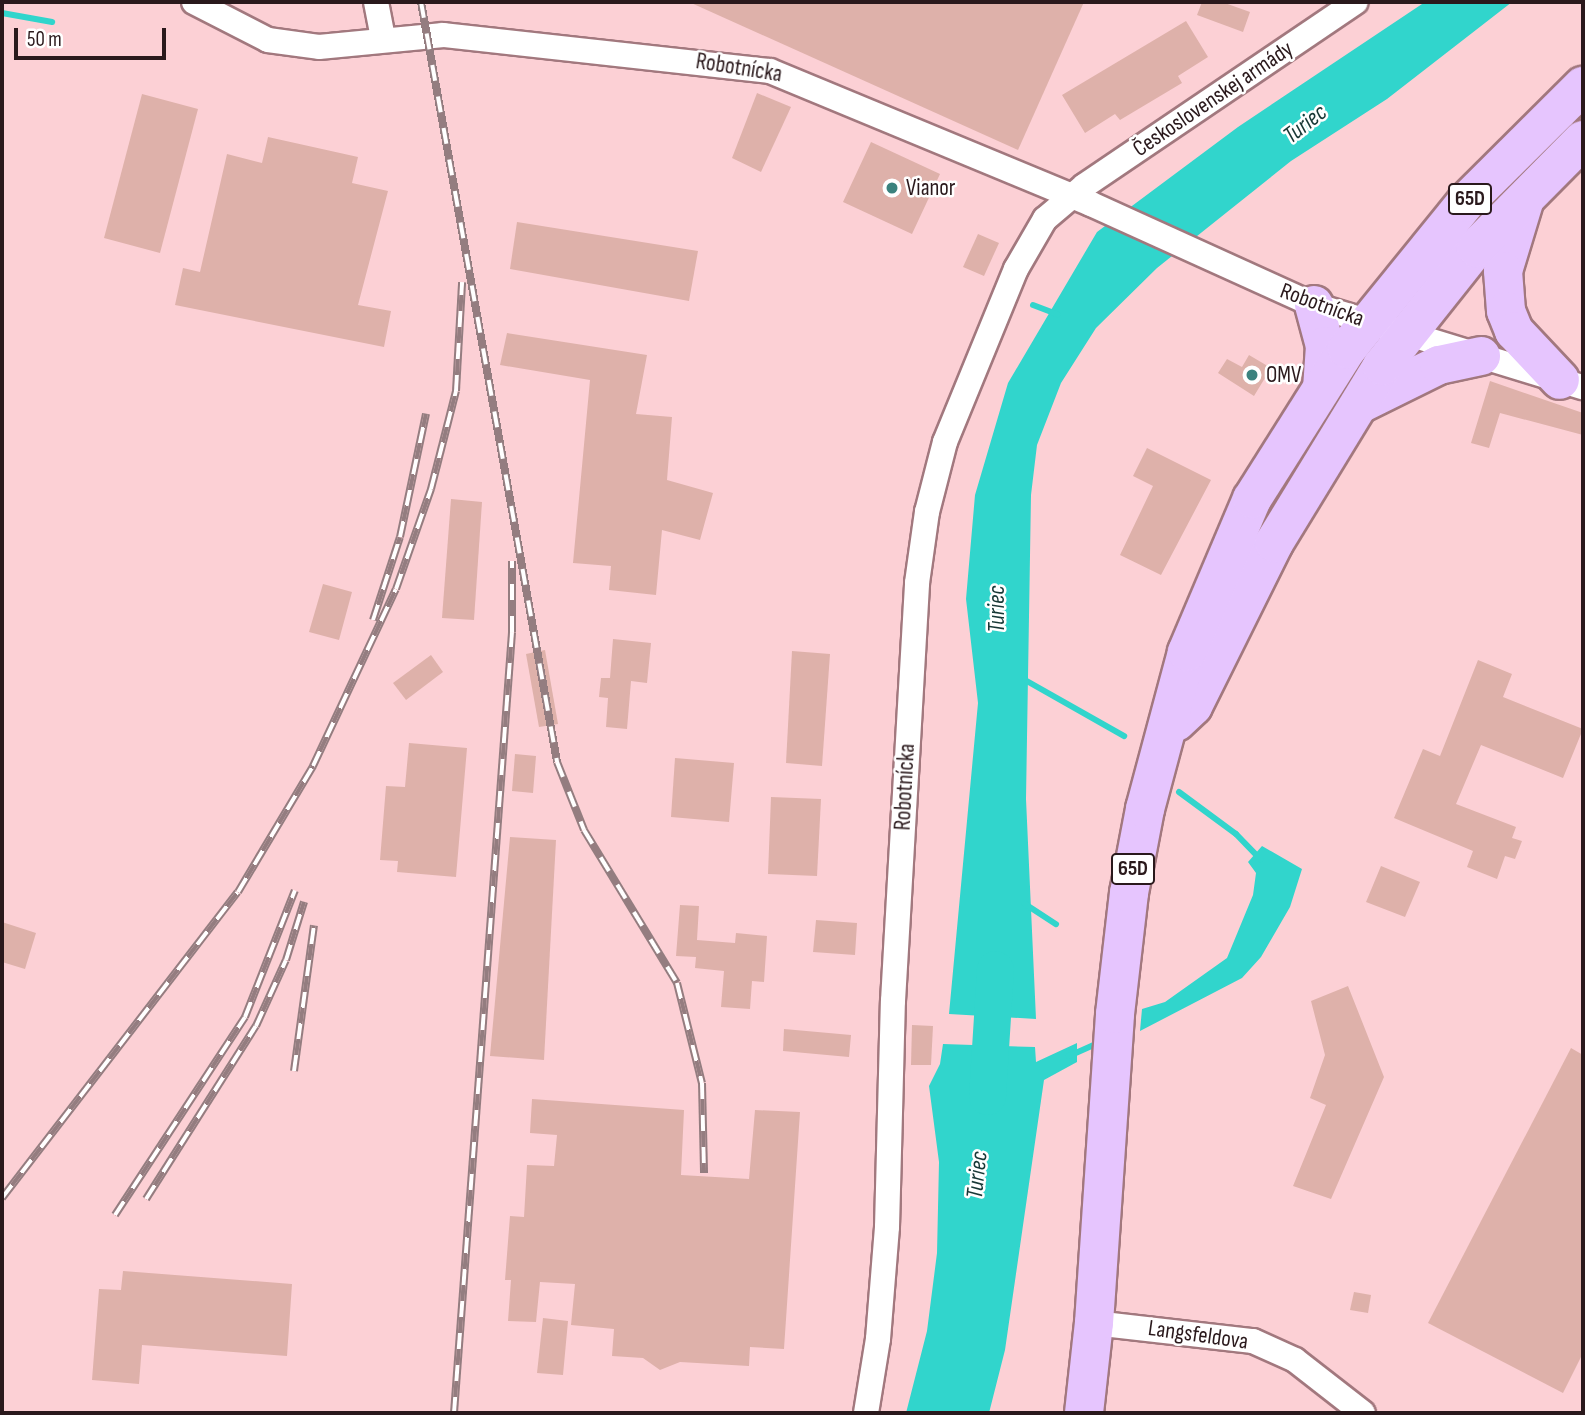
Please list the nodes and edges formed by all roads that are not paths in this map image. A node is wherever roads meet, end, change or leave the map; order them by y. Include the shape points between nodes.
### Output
1 (194, 2) edge
2 (376, 2) edge
3 (1356, 2) edge
4 (383, 38) junction
5 (1583, 86) edge
6 (1583, 140) edge
7 (1526, 196) junction
8 (1081, 200) junction
9 (1314, 305) junction
10 (1368, 322) junction
11 (1405, 333) junction
12 (1481, 356) junction
13 (1572, 384) edge
14 (1322, 385) junction
15 (1355, 407) junction
16 (1170, 729) junction
17 (1094, 1323) junction
18 (866, 1413) edge
19 (1084, 1413) edge
20 (1363, 1413) edge

1 - 4 street, Robotnícka via 268,40 318,47
2 - 4 street
3 - 8 street, Československej armády
4 - 8 street, Robotnícka via 443,35 770,71
5 - 10 main road, 65D via 1466,202
6 - 7 main road, 65D
7 - 11 main road, 65D
7 - 13 main road via 1503,271 1506,311 1514,331
8 - 9 street, Robotnícka
8 - 18 street, Robotnícka via 1045,219 1016,270 957,410 927,512 912,648 887,1227 878,1339
9 - 10 street, Robotnícka
9 - 14 main road via 1325,346
10 - 11 street, Robotnícka
10 - 14 main road, 65D
11 - 12 street, Robotnícka
11 - 15 main road, 65D
12 - 13 street, Robotnícka
12 - 15 main road via 1439,365
14 - 16 main road, 65D via 1276,457 1227,550 1187,652 1173,699
15 - 16 main road, 65D via 1274,543 1193,706
16 - 17 main road, 65D via 1135,855 1113,1032
17 - 19 main road, 65D
17 - 20 street, Langsfeldova via 1253,1342 1295,1360

